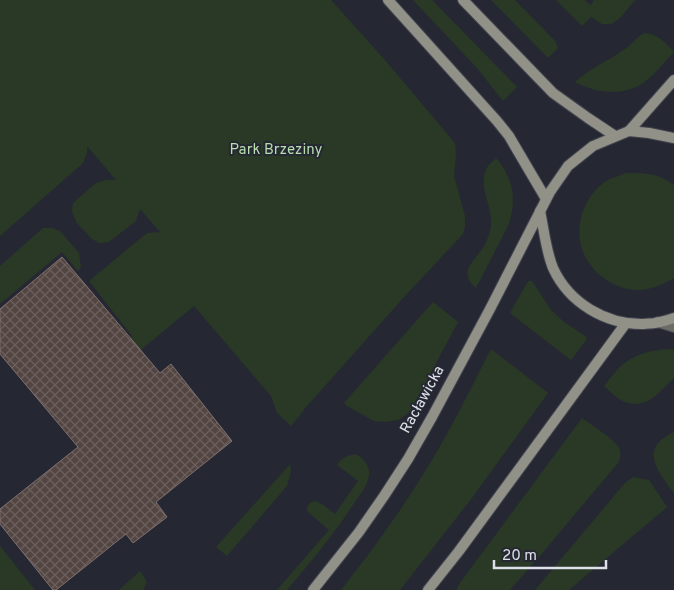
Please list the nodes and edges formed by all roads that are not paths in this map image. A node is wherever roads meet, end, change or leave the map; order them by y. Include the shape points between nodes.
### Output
1 (388, 0) edge
2 (463, 0) edge
3 (674, 80) edge
4 (629, 131) junction
5 (615, 136) junction
6 (674, 138) edge
7 (546, 199) junction
8 (540, 211) junction
9 (674, 318) edge
10 (658, 322) junction
11 (626, 323) junction
12 (674, 327) edge
13 (313, 590) edge
14 (428, 590) edge

1 - 7 street via 497,121
2 - 5 street via 553,93
3 - 4 street
4 - 5 street, Racławicka
4 - 6 street
5 - 7 street, Racławicka via 593,146 568,166
7 - 8 street, Racławicka
8 - 11 street via 554,268 567,290 586,307
8 - 13 street, Racławicka via 408,459 359,532
9 - 10 street
10 - 11 street
10 - 12 street
11 - 14 street

